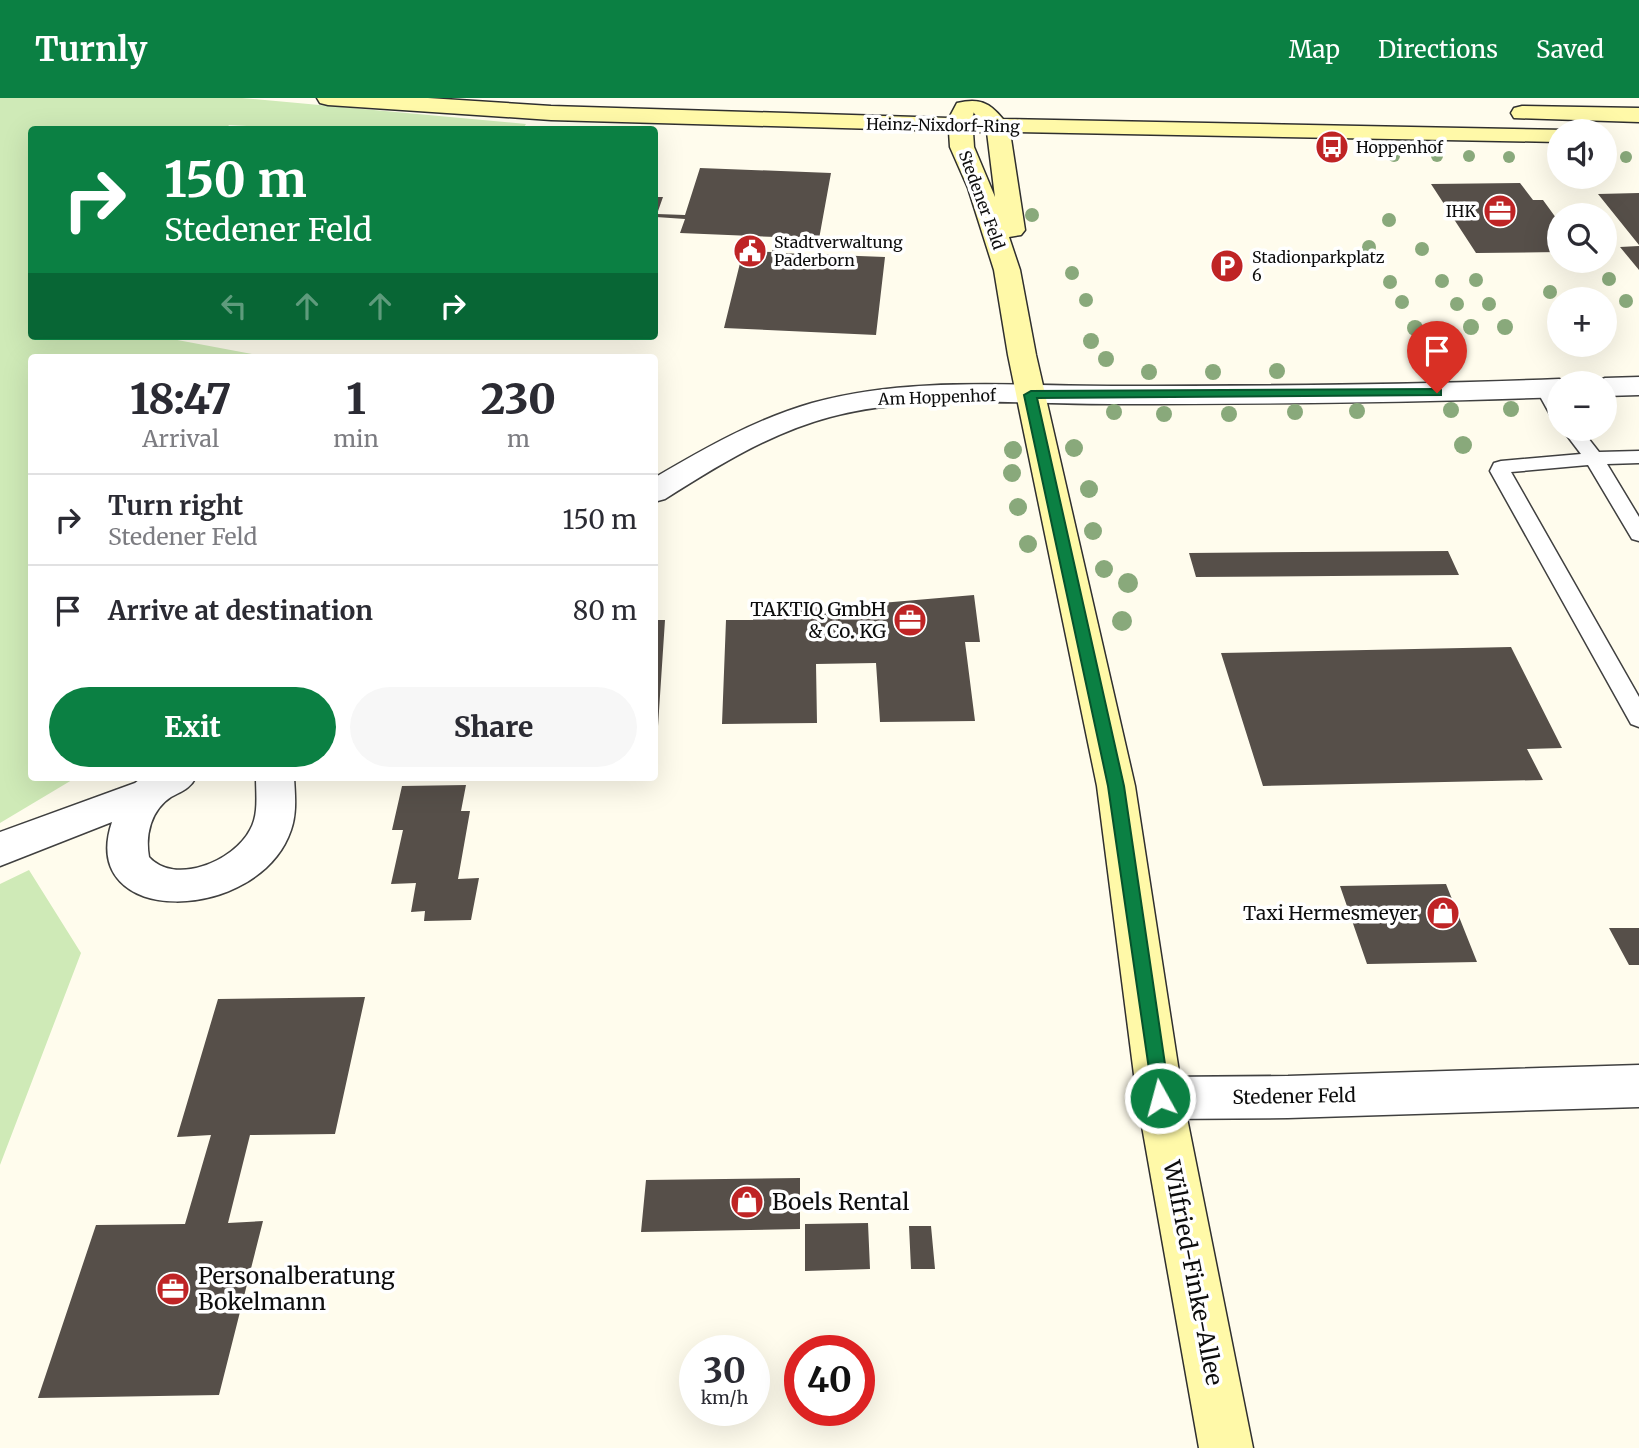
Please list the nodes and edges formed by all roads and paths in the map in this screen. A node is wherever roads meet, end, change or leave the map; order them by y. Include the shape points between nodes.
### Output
1 (328, 98) edge
2 (728, 98) edge
3 (974, 104) junction
4 (1639, 115) edge
5 (960, 126) junction
6 (998, 127) junction
7 (1547, 135) edge
8 (1617, 136) edge
9 (1639, 136) edge
10 (1007, 270) junction
11 (1639, 386) edge
12 (1617, 387) edge
13 (1547, 388) edge
14 (1031, 395) junction
15 (1581, 441) edge
16 (1639, 457) edge
17 (1594, 458) junction
18 (658, 490) edge
19 (1639, 534) edge
20 (1639, 718) edge
21 (275, 781) edge
22 (162, 786) edge
23 (0, 850) edge
24 (1639, 1086) edge
25 (1160, 1098) junction
26 (1226, 1448) edge

1 - 5 main road, Heinz-Nixdorf-Ring via 551,113
2 - 3 main road, Heinz-Nixdorf-Ring
3 - 4 main road, Heinz-Nixdorf-Ring
3 - 5 main road, Stedener Feld via 962,111
3 - 6 main road via 988,112
5 - 6 main road, Heinz-Nixdorf-Ring
5 - 10 main road, Stedener Feld via 962,147
6 - 7 main road, Heinz-Nixdorf-Ring
6 - 10 main road, Stedener Feld via 1012,225
8 - 9 main road
10 - 14 main road, Stedener Feld
11 - 12 street
13 - 14 street via 1373,395
14 - 18 street, Am Hoppenhof via 902,396 823,408 740,441
14 - 25 main road, Stedener Feld via 1116,786
15 - 17 lane
16 - 17 lane
17 - 19 lane
17 - 20 lane via 1508,465 1500,471
21 - 22 street via 275,816 262,848 249,862 235,871 168,885 139,874 127,848 128,832
22 - 23 street
24 - 25 street, Stedener Feld
25 - 26 main road, Wilfried-Finke-Allee

